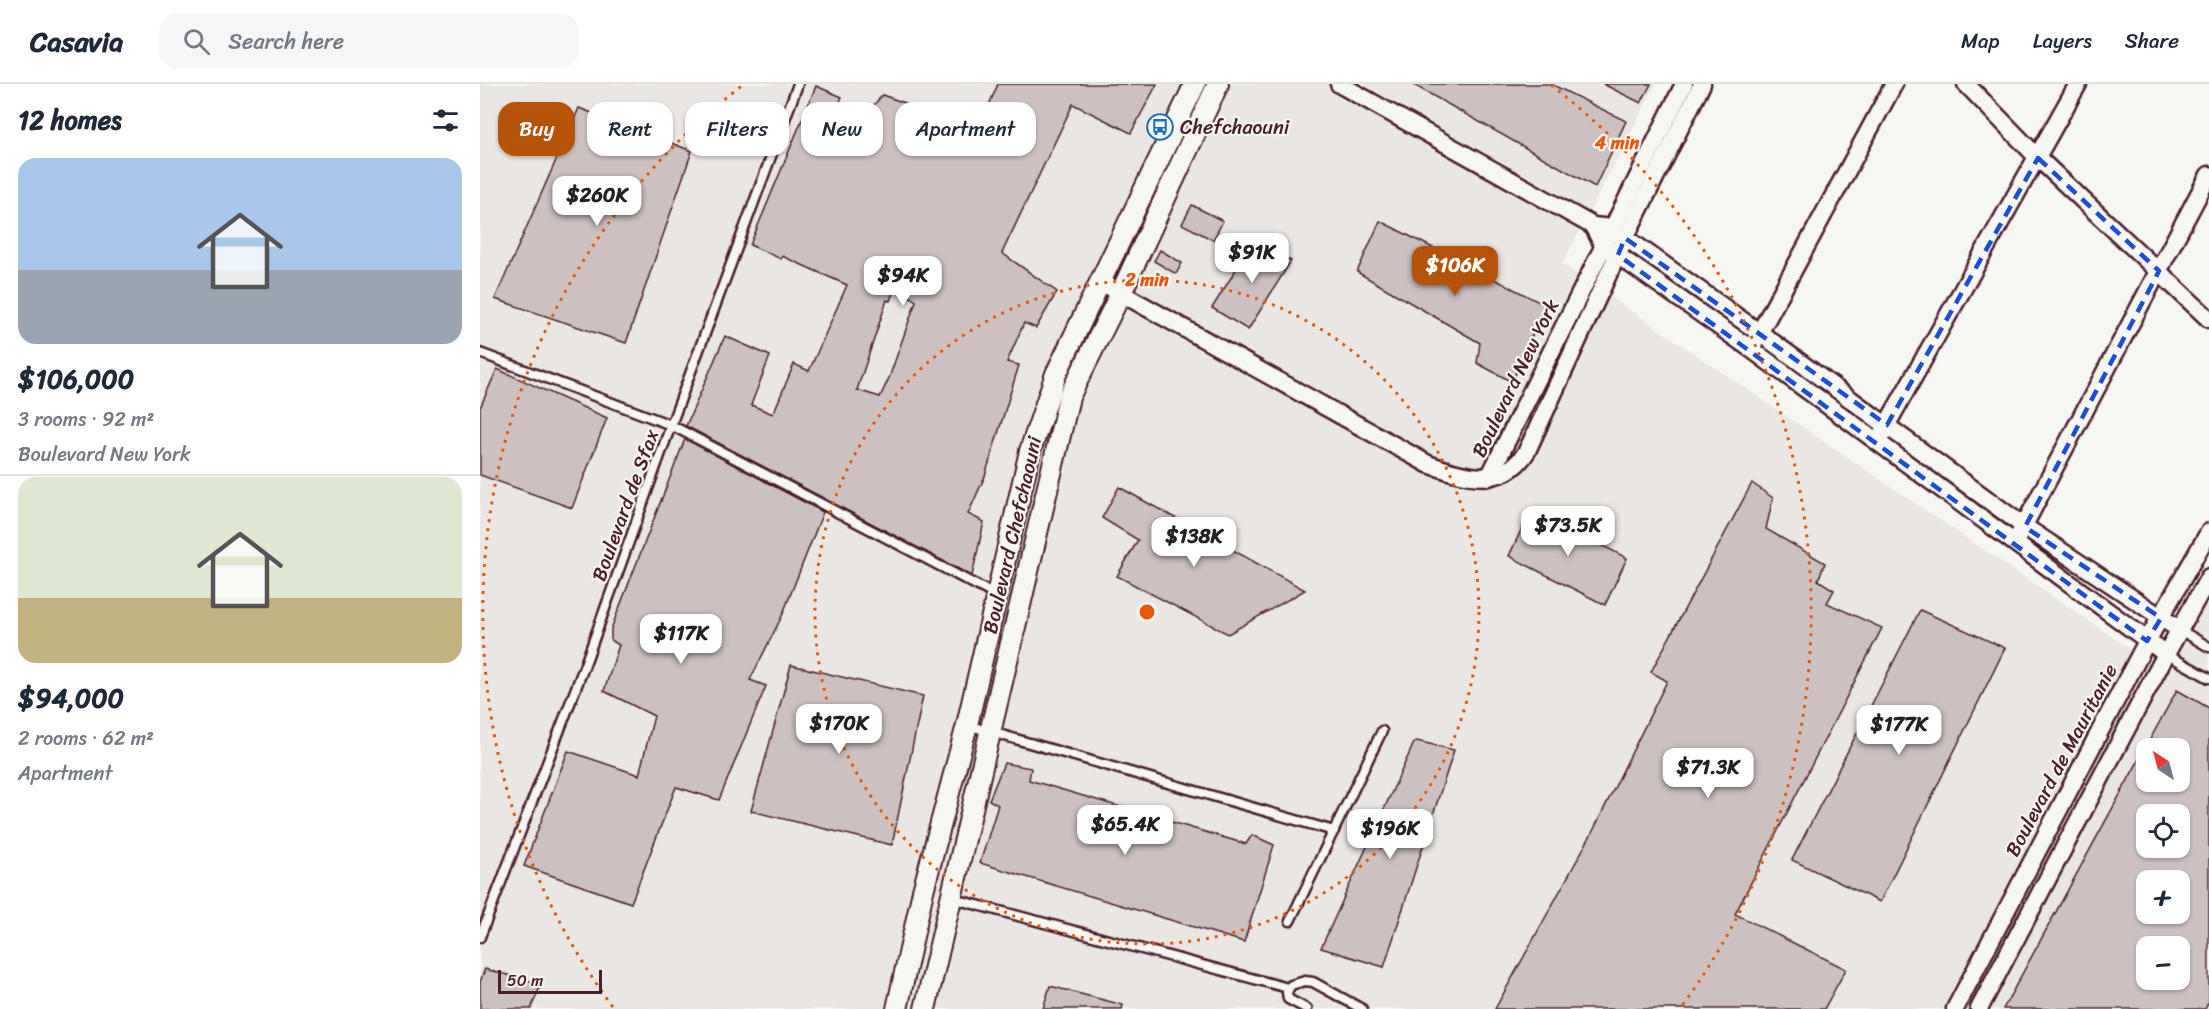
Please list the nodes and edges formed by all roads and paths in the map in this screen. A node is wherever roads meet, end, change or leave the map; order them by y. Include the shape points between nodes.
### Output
1 (798, 84) edge
2 (1195, 84) edge
3 (1218, 84) edge
4 (1340, 84) edge
5 (1684, 84) edge
6 (1702, 84) edge
7 (1894, 84) edge
8 (1966, 84) edge
9 (2078, 84) edge
10 (2037, 158) junction
11 (2209, 175) edge
12 (1593, 226) junction
13 (1619, 233) junction
14 (1603, 245) junction
15 (1618, 255) junction
16 (2159, 271) junction
17 (1101, 282) junction
18 (1121, 293) junction
19 (2209, 319) edge
20 (1760, 333) junction
21 (1751, 349) junction
22 (480, 353) edge
23 (671, 425) junction
24 (1887, 426) junction
25 (1878, 441) junction
26 (1489, 477) junction
27 (2025, 527) junction
28 (2209, 532) edge
29 (2014, 544) junction
30 (2209, 577) edge
31 (998, 596) junction
32 (2161, 618) junction
33 (2181, 630) junction
34 (2147, 641) junction
35 (2209, 647) edge
36 (2166, 654) junction
37 (2209, 678) edge
38 (967, 725) junction
39 (990, 731) junction
40 (1382, 731) dead end
41 (1334, 831) junction
42 (950, 897) junction
43 (1290, 921) dead end
44 (480, 937) edge
45 (1288, 988) junction
46 (897, 1009) edge
47 (925, 1009) edge
48 (1306, 1009) edge
49 (1362, 1009) edge
50 (1954, 1009) edge
51 (1979, 1009) edge

1 - 23 lane, Boulevard de Sfax
2 - 17 street, Boulevard Chefchaouni
3 - 18 street, Boulevard Chefchaouni
4 - 12 street
5 - 13 street, Boulevard New York
6 - 13 street, Boulevard New York
7 - 20 street
8 - 10 street
9 - 10 street
10 - 16 street
10 - 24 street
11 - 16 street
12 - 13 street
12 - 14 street
13 - 14 street, Boulevard New York
13 - 15 street, Boulevard New York
13 - 20 street
14 - 15 street
14 - 26 street, Boulevard New York
15 - 21 street
15 - 26 street, Boulevard New York via 1527,451 1514,466
16 - 19 street
16 - 27 street
17 - 18 street
17 - 31 street, Boulevard Chefchaouni via 1056,374 1040,419
18 - 26 street via 1428,464 1461,475
18 - 39 street, Boulevard Chefchaouni via 1069,397
20 - 21 street
20 - 24 street
21 - 25 street
22 - 23 lane
23 - 31 lane
23 - 44 lane, Boulevard de Sfax via 584,668
24 - 25 street
24 - 27 street
25 - 29 street
27 - 29 street
27 - 32 street
28 - 32 street, Boulevard de Mauritanie
29 - 34 street
30 - 33 street
31 - 38 street, Boulevard Chefchaouni
32 - 33 street
32 - 34 street, Boulevard de Mauritanie
33 - 35 lane
33 - 36 street
34 - 36 street
34 - 50 street, Boulevard de Mauritanie
36 - 37 lane
36 - 51 street
38 - 39 lane
38 - 46 street, Boulevard Chefchaouni
39 - 41 lane
39 - 42 street, Boulevard Chefchaouni
40 - 41 lane
41 - 43 lane
42 - 45 lane
42 - 47 street, Boulevard Chefchaouni
45 - 48 lane via 1288,999
45 - 49 lane via 1313,982

